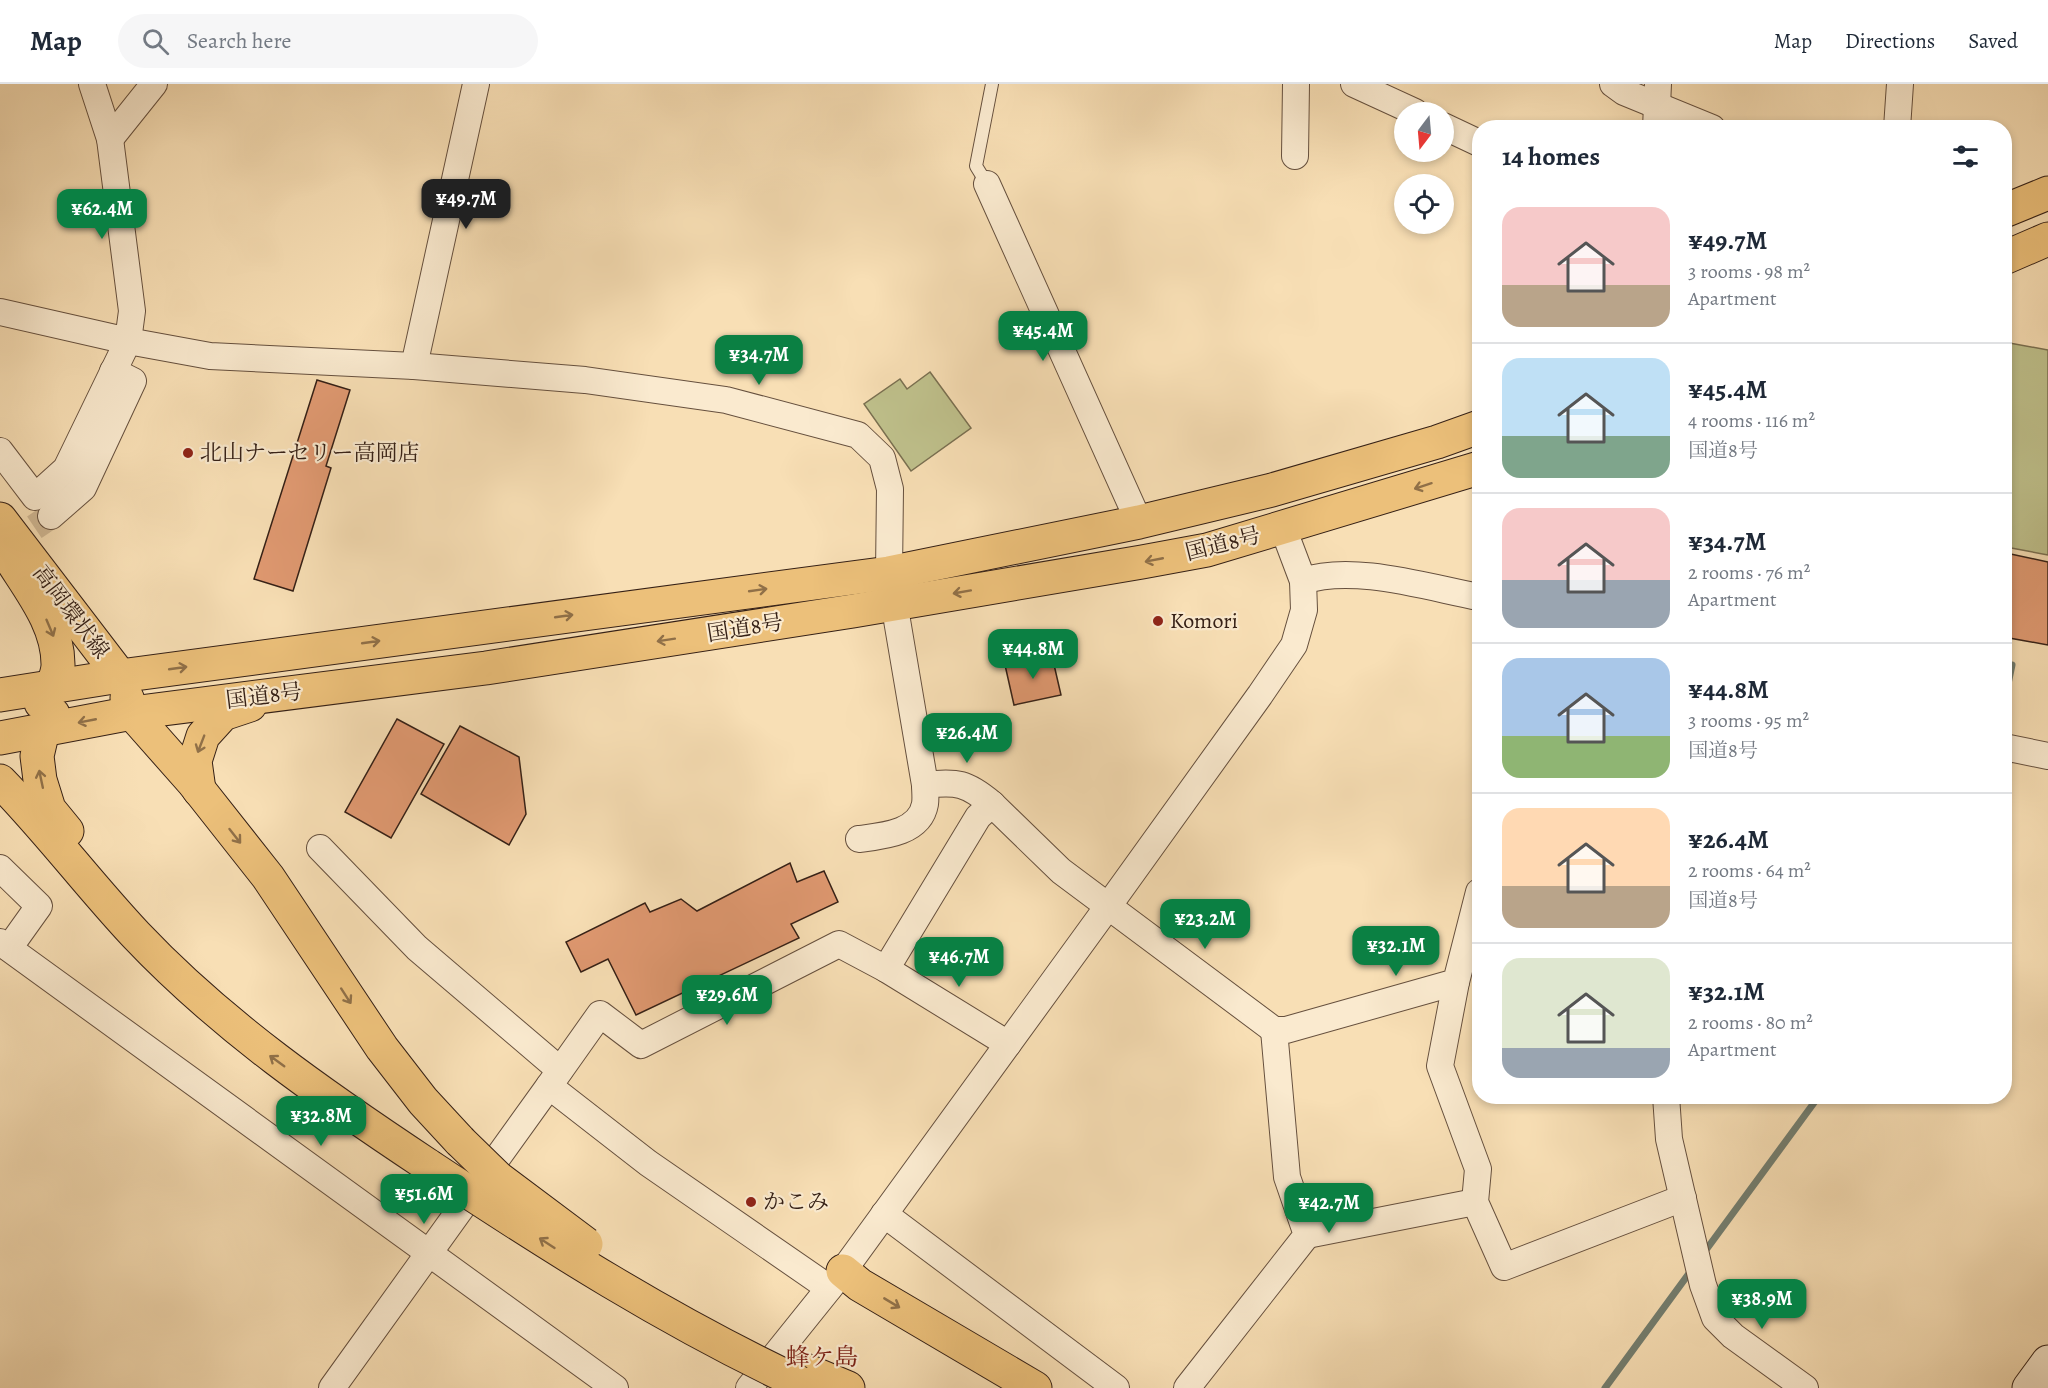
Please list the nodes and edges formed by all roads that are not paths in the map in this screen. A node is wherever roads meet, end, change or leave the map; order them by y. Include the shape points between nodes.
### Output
1 (92, 84) edge
2 (154, 84) edge
3 (476, 84) edge
4 (992, 84) edge
5 (1296, 84) edge
6 (1354, 84) edge
7 (1613, 84) edge
8 (1900, 84) edge
9 (1394, 102) edge
10 (1657, 105) edge
11 (1693, 120) edge
12 (1898, 120) edge
13 (1454, 131) edge
14 (110, 139) junction
15 (1472, 140) edge
16 (1295, 156) dead end
17 (987, 184) joint
18 (2048, 193) edge
19 (2012, 208) edge
20 (2048, 239) edge
21 (2012, 255) edge
22 (0, 312) edge
23 (128, 341) junction
24 (414, 366) junction
25 (113, 371) junction
26 (1472, 430) edge
27 (0, 451) edge
28 (1472, 470) edge
29 (51, 516) tunnel mouth
30 (0, 519) edge
31 (1139, 522) junction
32 (1283, 528) junction
33 (0, 541) edge
34 (1303, 581) junction
35 (891, 588) junction
36 (1472, 596) edge
37 (112, 677) junction
38 (52, 686) junction
39 (283, 694) junction
40 (0, 695) edge
41 (132, 713) junction
42 (43, 730) junction
43 (0, 732) edge
44 (0, 738) edge
45 (2012, 749) edge
46 (2048, 756) edge
47 (0, 781) edge
48 (925, 784) junction
49 (199, 790) junction
50 (992, 804) junction
51 (859, 839) dead end
52 (320, 848) dead end
53 (0, 868) edge
54 (1109, 905) junction
55 (1472, 919) edge
56 (136, 935) junction
57 (4, 945) edge
58 (886, 969) junction
59 (1456, 982) junction
60 (1274, 1029) junction
61 (1008, 1044) junction
62 (554, 1078) junction
63 (1667, 1104) edge
64 (1683, 1198) junction
65 (1475, 1203) junction
66 (884, 1214) junction
67 (1307, 1234) junction
68 (431, 1253) junction
69 (836, 1280) junction
70 (2048, 1362) edge
71 (805, 1380) edge
72 (333, 1388) edge
73 (615, 1388) edge
74 (749, 1388) edge
75 (848, 1388) edge
76 (1035, 1388) edge
77 (1116, 1388) edge
78 (1187, 1388) edge
79 (1805, 1388) edge
80 (2029, 1388) edge

1 - 14 street
2 - 14 street
3 - 24 street
4 - 17 lane via 976,166
5 - 16 street
6 - 9 street
7 - 10 street
8 - 12 street
10 - 11 street
13 - 15 street
14 - 23 street via 132,310
17 - 31 street
18 - 19 main road
20 - 21 main road
22 - 23 street
23 - 24 street via 210,356
23 - 25 street
24 - 35 street via 585,380 726,400 858,435 882,458 890,489
25 - 27 street via 66,469 35,496
25 - 29 street via 133,381 83,488
26 - 31 main road, 国道8号 via 1272,490
28 -> 32 main road, 国道8号
30 - 37 main road, 高岡環状線
31 - 35 main road, 国道8号
32 - 34 street
32 -> 35 main road, 国道8号 via 1207,550
33 -> 38 main road via 53,631 58,666
34 - 36 street via 1358,574
34 - 54 street via 1304,610 1294,645
37 -> 35 main road, 国道8号
35 -> 39 main road, 国道8号 via 486,668
35 - 48 street
37 - 38 main road, 国道8号
37 - 41 main road, 高岡環状線
37 - 42 main road via 59,706
38 - 40 main road, 国道8号
38 - 43 main road via 32,715
39 - 41 main road, 国道8号
39 -> 49 main road via 223,714 203,736 195,761
41 -> 42 main road, 国道8号
41 - 49 main road
42 - 44 main road, 国道8号
56 -> 42 main road via 84,853 49,809 37,756
45 - 46 street
47 - 56 main road
48 - 50 street via 949,782 973,789
48 - 51 street via 925,805 915,824 889,835
49 -> 71 main road, bridge via 268,877 381,1048 423,1101 498,1178 575,1237
50 - 54 street via 1062,871
50 - 58 street via 978,817
52 - 62 street via 417,948
53 - 57 street via 39,906
54 - 60 street
54 - 61 street
55 - 59 street
71 -> 56 main road, bridge via 725,1347 618,1287 340,1107 201,997
57 - 68 street
58 - 61 street
58 - 62 street via 839,944 641,1045 600,1014
59 - 60 street via 1286,1030
59 - 65 street via 1440,1066 1478,1169
60 - 67 street via 1287,1177
61 - 66 street
62 - 68 street
62 - 69 street via 648,1163
63 - 64 street via 1669,1139
64 - 65 street via 1504,1267
64 - 79 street via 1703,1285 1715,1318 1733,1336
65 - 67 street
66 - 69 street
66 - 77 street
67 - 78 street
68 - 72 street
68 - 73 street
69 - 74 street
69 -> 76 main road via 860,1285
70 - 80 street
71 - 75 main road

